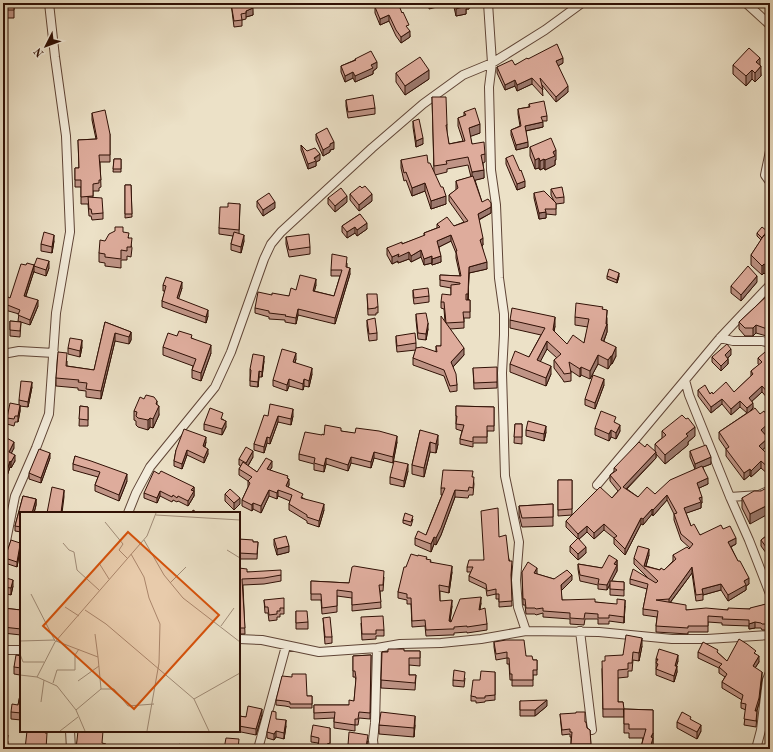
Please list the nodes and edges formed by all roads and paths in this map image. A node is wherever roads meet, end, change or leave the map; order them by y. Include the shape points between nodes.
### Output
1 (49, 3) edge
2 (488, 3) edge
3 (582, 3) edge
4 (746, 3) edge
5 (770, 25) edge
6 (492, 63) junction
7 (770, 151) edge
8 (770, 182) edge
9 (770, 285) edge
10 (720, 338) junction
11 (770, 343) edge
12 (54, 352) junction
13 (3, 354) edge
14 (685, 380) junction
15 (597, 485) dead end
16 (770, 490) edge
17 (730, 497) junction
18 (128, 512) edge
19 (3, 550) edge
20 (770, 594) edge
21 (526, 631) junction
22 (580, 631) junction
23 (770, 635) edge
24 (240, 639) edge
25 (286, 646) junction
26 (377, 648) junction
27 (3, 650) edge
28 (20, 650) edge
29 (770, 672) edge
30 (592, 730) edge
31 (70, 732) edge
32 (71, 749) edge
33 (258, 749) edge
34 (374, 749) edge
35 (756, 749) edge

1 - 12 street via 66,136 70,232 56,313
2 - 6 street
3 - 6 street
4 - 5 street
6 - 18 street via 463,75 423,104 372,148 271,244 231,352 215,387 150,467
6 - 21 street via 489,87 491,170 504,314 502,373 505,476 519,542 516,580 518,607
7 - 8 street via 765,175
9 - 10 street
10 - 11 street
10 - 14 street
12 - 13 street via 19,351
12 - 19 street via 49,414 15,496
14 - 15 street
14 - 17 street
16 - 17 street via 758,495
17 - 20 street
21 - 22 street
21 - 26 street via 441,643 400,644
22 - 23 street via 672,640
22 - 30 street
24 - 25 street via 262,640
25 - 26 street via 319,652
25 - 33 street
26 - 34 street
27 - 28 street
29 - 35 street
31 - 32 street

